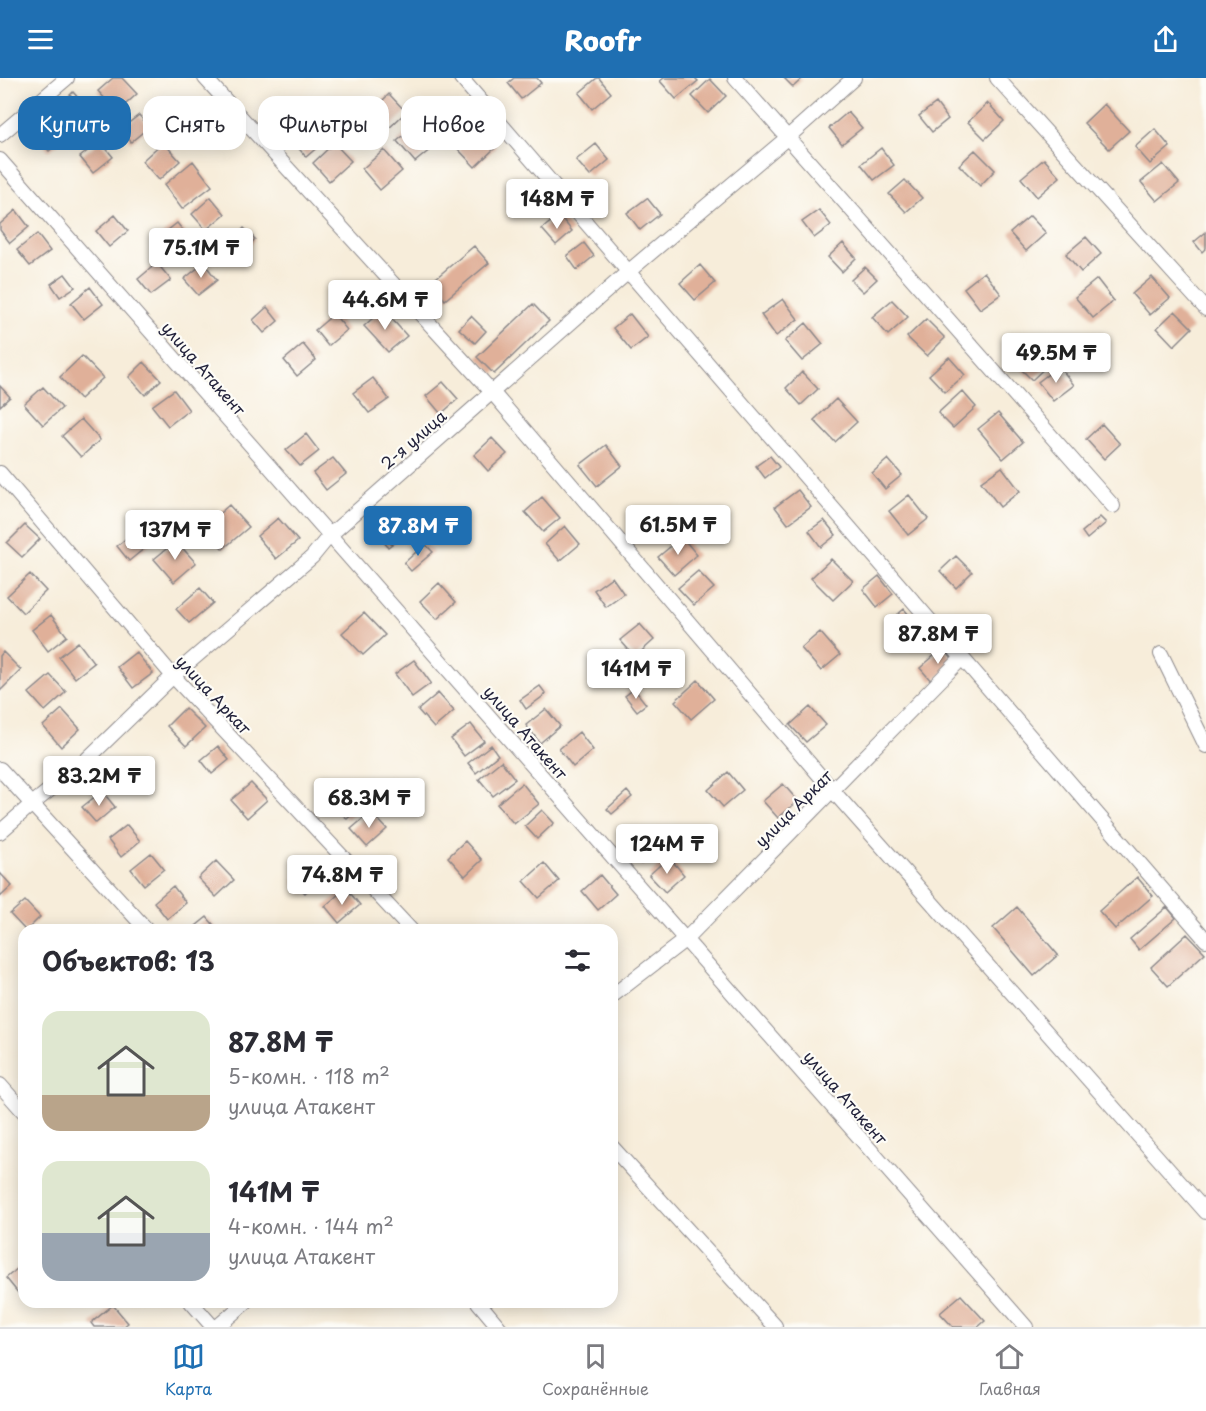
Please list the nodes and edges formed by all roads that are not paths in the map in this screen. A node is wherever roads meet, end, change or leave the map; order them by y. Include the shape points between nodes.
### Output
1 (67, 78) edge
2 (205, 78) edge
3 (461, 78) edge
4 (735, 78) edge
5 (854, 78) edge
6 (997, 78) edge
7 (0, 135) edge
8 (788, 137) junction
9 (0, 160) edge
10 (628, 272) junction
11 (1206, 309) edge
12 (492, 392) junction
13 (0, 473) edge
14 (1113, 506) dead end
15 (330, 535) junction
16 (1161, 654) dead end
17 (962, 658) junction
18 (173, 676) junction
19 (1206, 746) edge
20 (0, 769) edge
21 (833, 791) junction
22 (32, 804) junction
23 (0, 832) edge
24 (142, 924) edge
25 (405, 924) edge
26 (686, 939) junction
27 (1206, 940) edge
28 (618, 991) edge
29 (0, 1085) edge
30 (18, 1105) edge
31 (618, 1155) edge
32 (1206, 1212) edge
33 (197, 1308) edge
34 (239, 1308) edge
35 (483, 1308) edge
36 (774, 1326) edge
37 (215, 1327) edge
38 (499, 1327) edge
39 (1026, 1327) edge

1 - 7 street
2 - 12 street
3 - 10 street
4 - 8 street
5 - 8 street, 2-я улица
6 - 11 street
8 - 10 street, 2-я улица
8 - 14 street
9 - 15 street, улица Атакент
10 - 12 street, 2-я улица
10 - 17 street
12 - 15 street, 2-я улица
12 - 21 street
13 - 18 street, улица Аркат
15 - 18 street, 2-я улица via 312,557
15 - 26 street, улица Атакент
16 - 19 street
17 - 21 street, улица Аркат
17 - 27 street
18 - 22 street, 2-я улица via 80,766
18 - 25 street, улица Аркат
20 - 22 street
21 - 26 street, улица Аркат
21 - 32 street
22 - 23 street, 2-я улица
22 - 24 street
26 - 28 street, улица Аркат
26 - 39 street, улица Атакент
29 - 30 street
31 - 36 street
33 - 37 street
34 - 37 street
35 - 38 street

